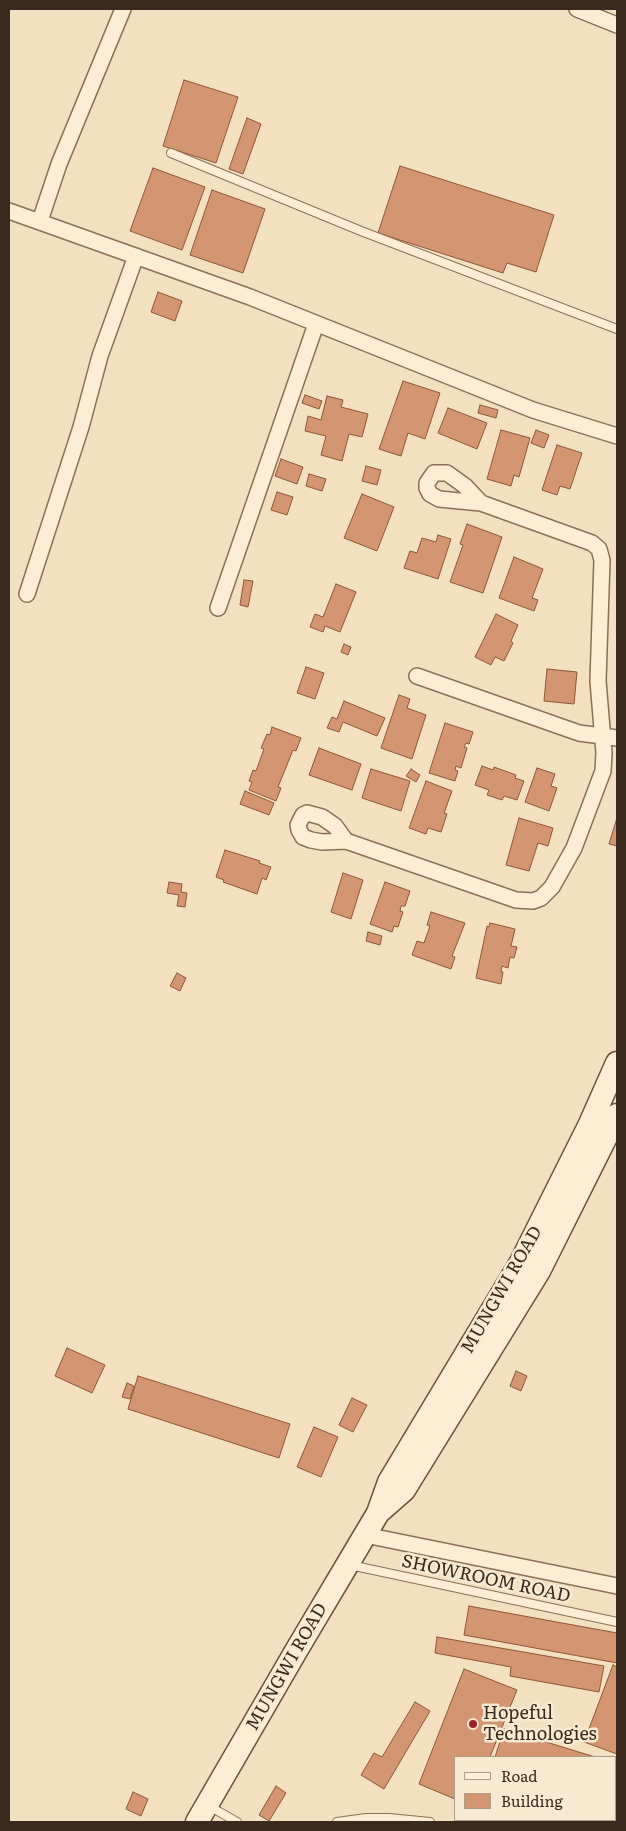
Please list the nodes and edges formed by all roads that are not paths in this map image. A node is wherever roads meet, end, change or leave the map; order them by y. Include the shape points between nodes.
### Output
1 (123, 9) edge
2 (577, 9) edge
3 (617, 25) edge
4 (171, 153) dead end
5 (9, 211) edge
6 (40, 221) junction
7 (136, 256) junction
8 (316, 324) junction
9 (617, 329) edge
10 (617, 436) edge
11 (481, 503) dead end
12 (27, 594) dead end
13 (218, 608) dead end
14 (416, 676) dead end
15 (610, 737) edge
16 (346, 841) dead end
17 (617, 1063) edge
18 (617, 1115) edge
19 (378, 1513) junction
20 (365, 1536) junction
21 (349, 1564) junction
22 (617, 1586) edge
23 (617, 1622) edge
24 (202, 1814) edge
25 (237, 1822) edge
26 (337, 1822) edge
27 (430, 1822) edge

1 - 6 street via 59,164
2 - 3 street
4 - 9 lane via 361,231
5 - 6 street
6 - 7 street
7 - 8 street
7 - 12 street via 100,356 81,427
8 - 10 street via 533,410
8 - 13 street
11 - 15 street via 592,543 599,550 602,560 598,681
14 - 15 street via 579,733
15 - 16 street via 604,753 603,771 574,848 552,887 541,898 516,900
17 - 19 main road, MUNGWI ROAD via 520,1264 389,1482
18 - 19 main road, MUNGWI ROAD via 539,1271 404,1490
19 - 20 main road, MUNGWI ROAD
20 - 21 main road, MUNGWI ROAD
20 - 22 street
21 - 23 lane, SHOWROOM ROAD
21 - 24 main road, MUNGWI ROAD
24 - 25 lane
26 - 27 lane via 366,1818

